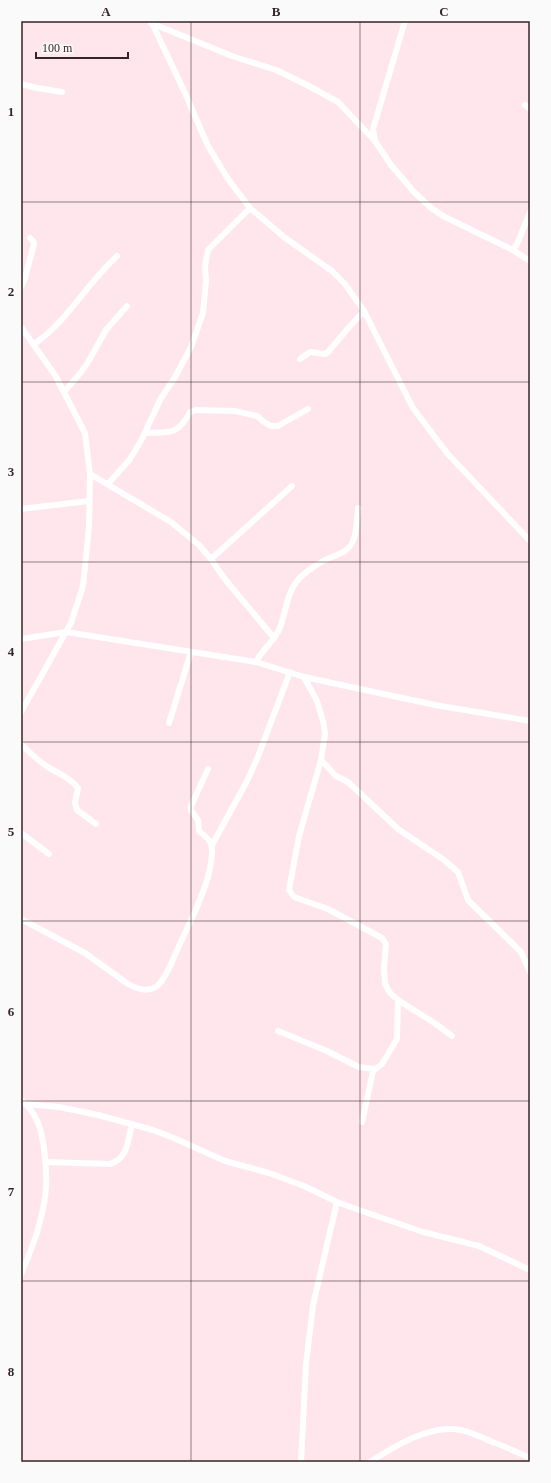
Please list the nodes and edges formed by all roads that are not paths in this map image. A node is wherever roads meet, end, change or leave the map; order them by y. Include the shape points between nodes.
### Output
1 (405, 21) edge
2 (151, 22) edge
3 (21, 84) edge
4 (62, 92) dead end
5 (375, 141) junction
6 (250, 208) junction
7 (530, 212) edge
8 (30, 238) dead end
9 (513, 250) junction
10 (117, 256) dead end
11 (530, 261) edge
12 (21, 287) edge
13 (127, 306) dead end
14 (364, 311) junction
15 (21, 327) edge
16 (34, 344) junction
17 (300, 359) dead end
18 (64, 392) junction
19 (308, 409) dead end
20 (145, 434) junction
21 (90, 474) junction
22 (108, 484) junction
23 (292, 486) dead end
24 (89, 501) junction
25 (358, 508) dead end
26 (21, 509) edge
27 (530, 541) edge
28 (211, 559) junction
29 (66, 632) junction
30 (274, 638) junction
31 (21, 639) edge
32 (191, 652) junction
33 (256, 662) junction
34 (290, 672) junction
35 (304, 677) junction
36 (21, 712) edge
37 (530, 721) edge
38 (169, 723) dead end
39 (21, 744) edge
40 (322, 760) junction
41 (208, 769) dead end
42 (96, 824) dead end
43 (21, 832) edge
44 (212, 845) junction
45 (49, 854) dead end
46 (21, 919) edge
47 (530, 972) edge
48 (398, 1000) junction
49 (278, 1031) dead end
50 (452, 1036) dead end
51 (375, 1069) junction
52 (24, 1102) edge
53 (362, 1122) dead end
54 (132, 1124) junction
55 (46, 1162) junction
56 (337, 1202) junction
57 (530, 1270) edge
58 (21, 1274) edge
59 (530, 1458) edge
60 (301, 1462) edge
61 (370, 1462) edge

1 - 5 street via 373,129
2 - 5 street via 232,56 276,70 307,85 338,102
2 - 6 street via 186,93 208,146
3 - 4 street
5 - 9 street via 391,165 430,207 442,216
6 - 14 street via 284,237 332,271 345,284
6 - 20 street via 208,250 203,313 191,347 160,400
7 - 9 street
8 - 12 street via 34,244
9 - 11 street
10 - 16 street via 102,269 56,326
13 - 18 street via 106,330 87,364
14 - 17 street via 328,352 310,352
14 - 27 street via 413,408 447,453
15 - 16 street
16 - 18 street via 56,375
18 - 21 street via 85,433
19 - 20 street via 278,426 271,426 257,416 235,411 196,410 190,412 185,422 174,431
20 - 22 street via 130,459
21 - 22 street
21 - 24 street
22 - 28 street via 171,522 199,545
23 - 28 street
24 - 26 street
24 - 29 street via 83,586
25 - 30 street via 354,540 341,554 324,560 297,580 289,595 284,619
28 - 30 street
29 - 31 street
29 - 32 street
29 - 36 street
30 - 33 street
32 - 33 street
32 - 38 street
33 - 34 street
34 - 35 street
34 - 44 street via 257,759
35 - 37 street via 435,705
35 - 40 street via 317,701 323,721 325,734
39 - 42 street via 45,765 73,781 78,788 75,803 77,810
40 - 47 street via 336,776 348,782 398,829 458,872 468,900 521,952
40 - 48 street via 299,836 290,890 294,897 328,909 382,938 386,944 385,984
41 - 44 street via 190,806 198,820 199,831
43 - 45 street
44 - 46 street via 210,869 196,909 165,974 157,986 149,990 135,988 85,953
48 - 50 street
48 - 51 street via 397,1039 382,1064
49 - 51 street via 359,1067
51 - 53 street via 372,1071
52 - 54 street via 79,1111
52 - 55 street via 37,1118
54 - 55 street via 123,1156 117,1162
54 - 56 street via 176,1139 225,1161 304,1186
55 - 58 street via 46,1186 41,1216
56 - 57 street via 423,1232 479,1246
56 - 60 street via 313,1305 306,1364
59 - 61 street via 474,1434 451,1429 407,1439

